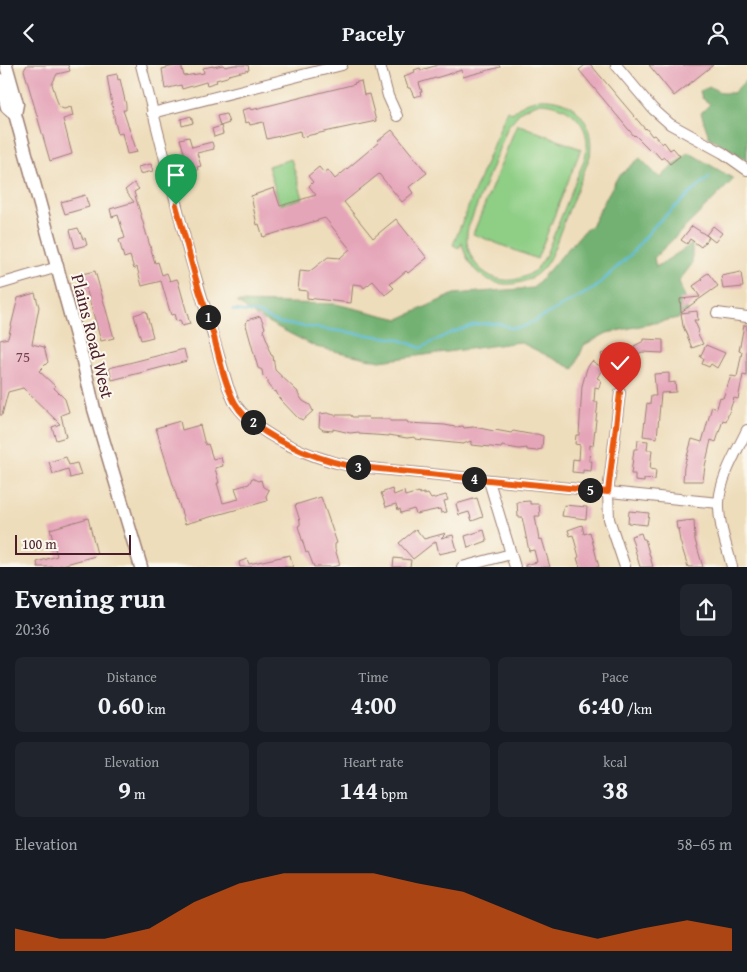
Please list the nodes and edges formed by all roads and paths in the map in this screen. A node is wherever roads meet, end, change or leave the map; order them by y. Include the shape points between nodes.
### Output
1 (6, 65) edge
2 (141, 65) edge
3 (342, 65) edge
4 (380, 65) edge
5 (616, 65) edge
6 (0, 80) edge
7 (152, 113) junction
8 (15, 114) junction
9 (397, 116) dead end
10 (747, 170) edge
11 (58, 267) junction
12 (0, 284) edge
13 (717, 313) dead end
14 (747, 317) edge
15 (620, 393) dead end
16 (747, 430) edge
17 (489, 481) junction
18 (608, 492) junction
19 (719, 503) junction
20 (511, 554) junction
21 (141, 567) edge
22 (462, 567) edge
23 (515, 567) edge
24 (625, 567) edge
25 (732, 567) edge

1 - 8 main road, Plains Road West via 18,104
2 - 7 street
3 - 7 street
4 - 9 street
5 - 10 street via 670,124
6 - 8 main road, Plains Road West via 8,107
7 - 17 street via 193,267 235,404 266,433 328,461
8 - 11 main road, Plains Road West
11 - 12 street
11 - 21 main road, Plains Road West via 94,409
13 - 14 street
15 - 18 street
16 - 19 street via 728,469
17 - 18 street
17 - 20 street
18 - 19 street
18 - 24 street via 609,519
19 - 25 street via 723,536
20 - 22 street
20 - 23 street

